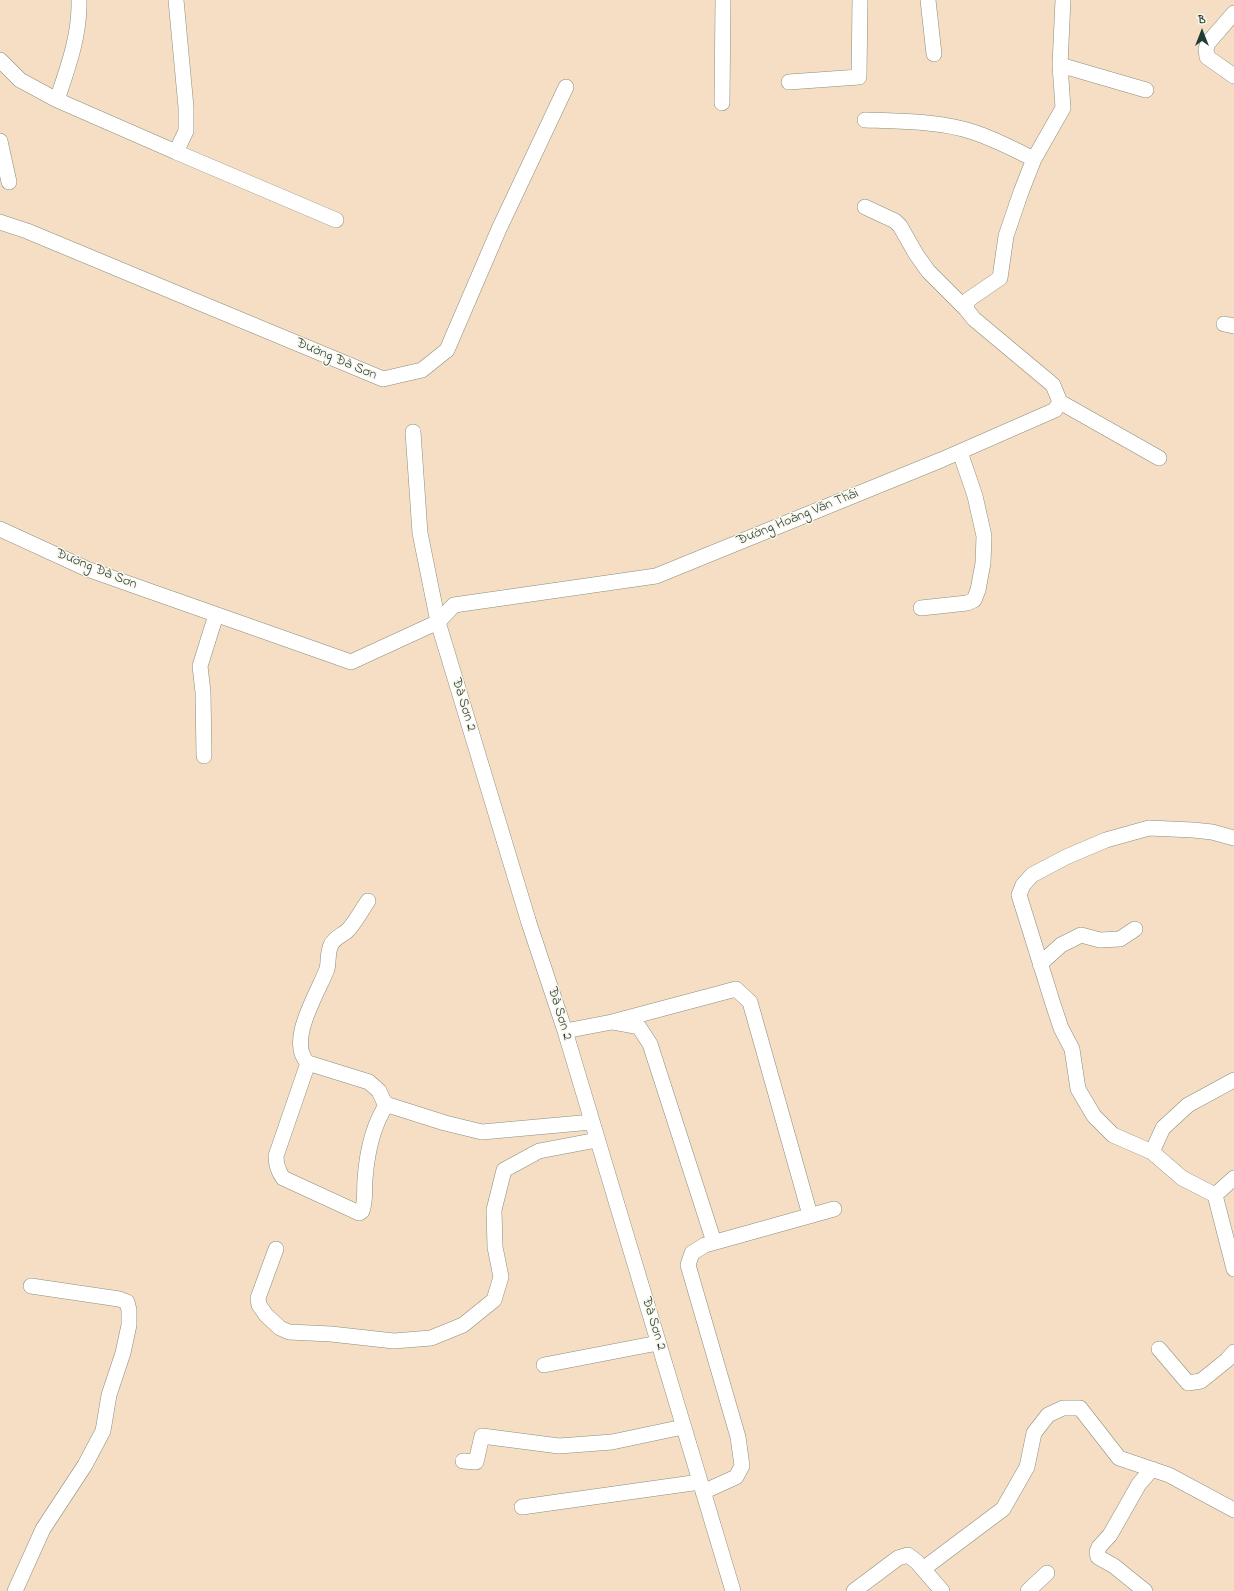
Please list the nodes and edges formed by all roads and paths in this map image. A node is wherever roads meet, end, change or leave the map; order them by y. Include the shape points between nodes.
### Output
1 (79, 0) edge
2 (176, 0) edge
3 (723, 0) edge
4 (860, 0) edge
5 (928, 0) edge
6 (1062, 0) edge
7 (1234, 13) edge
8 (934, 54) dead end
9 (0, 60) edge
10 (1060, 65) junction
11 (1234, 76) edge
12 (789, 82) dead end
13 (566, 87) dead end
14 (1146, 90) dead end
15 (57, 100) junction
16 (722, 103) dead end
17 (864, 120) dead end
18 (0, 141) edge
19 (176, 152) junction
20 (1034, 159) junction
21 (9, 182) dead end
22 (865, 207) dead end
23 (336, 220) dead end
24 (0, 222) edge
25 (966, 309) junction
26 (1060, 402) junction
27 (413, 432) dead end
28 (960, 452) junction
29 (1159, 458) dead end
30 (0, 529) edge
31 (921, 608) dead end
32 (216, 615) junction
33 (438, 622) junction
34 (204, 756) dead end
35 (1234, 838) edge
36 (368, 901) dead end
37 (1135, 929) dead end
38 (1040, 964) junction
39 (612, 1022) junction
40 (565, 1031) junction
41 (308, 1063) junction
42 (1234, 1080) edge
43 (387, 1104) junction
44 (592, 1122) junction
45 (597, 1140) junction
46 (1152, 1152) junction
47 (1234, 1178) edge
48 (1215, 1195) junction
49 (834, 1209) dead end
50 (810, 1215) junction
51 (714, 1242) junction
52 (276, 1249) dead end
53 (1234, 1269) edge
54 (31, 1286) dead end
55 (658, 1343) junction
56 (1159, 1349) dead end
57 (1234, 1352) edge
58 (544, 1365) dead end
59 (684, 1427) junction
60 (463, 1461) dead end
61 (1152, 1469) junction
62 (702, 1487) junction
63 (522, 1507) dead end
64 (1234, 1510) edge
65 (923, 1569) junction
66 (1047, 1573) dead end
67 (15, 1591) edge
68 (733, 1591) edge
69 (854, 1591) edge
70 (942, 1591) edge
71 (1028, 1591) edge
72 (1144, 1591) edge

1 - 15 street via 75,43
2 - 19 street via 186,107 186,131
3 - 16 street
4 - 12 street via 859,77
5 - 8 street
6 - 10 street
7 - 11 street via 1208,43 1206,49 1207,57
9 - 15 street via 20,80
10 - 14 street
10 - 20 street via 1063,108
13 - 24 street, Đường Đà Sơn via 499,229 447,350 422,370 383,379 28,231
15 - 19 street
17 - 20 street via 932,123 964,129
18 - 21 street
19 - 23 street
20 - 25 street via 1006,236 1000,278 968,300
22 - 25 street via 895,221 900,226 928,271
25 - 26 street via 974,319 1053,385
26 - 28 street, Đường Hoàng Văn Thái via 1055,410
26 - 29 street
27 - 33 street, Đà Sơn 2 via 420,533
28 - 31 street via 975,496 984,536 978,590 974,600 967,603
28 - 33 street, Đường Hoàng Văn Thái via 656,576 454,605
30 - 32 street, Đường Đà Sơn via 87,569
32 - 33 street, Đường Đà Sơn via 351,662
32 - 34 street via 200,666
33 - 40 street, Đà Sơn 2 via 529,922
35 - 38 street via 1212,832 1149,828 1106,840 1032,875 1022,884 1019,895
36 - 41 street via 347,931 331,945 327,968 300,1032 300,1052
37 - 38 street via 1120,939 1100,940 1081,935 1061,945
38 - 46 street via 1061,1028 1072,1049 1078,1089 1094,1116 1113,1135
39 - 40 street
39 - 50 street via 736,989 750,1002
39 - 51 street via 639,1027 650,1044
40 - 44 street, Đà Sơn 2
41 - 43 street via 369,1082 379,1091
41 - 43 street via 276,1156 278,1172 283,1178 359,1212 362,1211 368,1152 378,1116
42 - 46 street via 1188,1105 1164,1128
43 - 44 street via 482,1132
44 - 45 street, Đà Sơn 2
45 - 52 street via 539,1152 504,1170 494,1210 495,1247 502,1277 494,1300 463,1325 431,1338 394,1341 289,1332 280,1328 259,1305 260,1293
45 - 55 street, Đà Sơn 2
46 - 48 street via 1182,1178
47 - 48 street
48 - 53 street
49 - 50 street
50 - 51 street
51 - 62 street via 692,1253 688,1265 738,1436 742,1466 736,1477
54 - 67 street via 127,1302 129,1325 109,1395 103,1431 85,1465 43,1529
55 - 58 street
55 - 59 street, Đà Sơn 2
56 - 57 street via 1188,1383 1201,1381
59 - 60 street via 612,1442 559,1446 482,1436 476,1462
59 - 62 street, Đà Sơn 2
61 - 64 street via 1170,1475
61 - 65 street via 1119,1458 1080,1408 1063,1408 1048,1415 1034,1433 1027,1467 1003,1509
61 - 72 street via 1138,1484 1110,1535 1097,1552 1098,1558 1114,1566
62 - 63 street
62 - 68 street, Đà Sơn 2
65 - 69 street via 908,1555 898,1558
65 - 70 street
66 - 71 street

